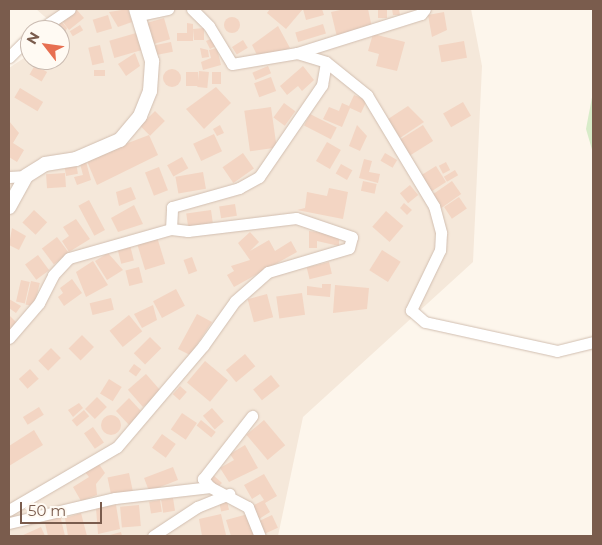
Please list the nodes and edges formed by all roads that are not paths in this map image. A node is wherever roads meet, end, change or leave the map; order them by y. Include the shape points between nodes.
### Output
1 (70, 9) edge
2 (168, 9) edge
3 (192, 9) edge
4 (425, 9) edge
5 (137, 12) edge
6 (54, 20) edge
7 (20, 46) edge
8 (297, 53) junction
9 (9, 57) edge
10 (326, 62) junction
11 (26, 176) junction
12 (9, 177) edge
13 (9, 207) edge
14 (171, 229) junction
15 (9, 338) edge
16 (593, 342) edge
17 (252, 416) dead end
18 (210, 487) junction
19 (230, 494) junction
20 (9, 510) edge
21 (9, 523) edge
22 (153, 536) edge
23 (260, 536) edge

1 - 6 street
2 - 5 street
3 - 8 street via 209,26 232,64 254,64
4 - 8 street via 421,14
5 - 11 street via 152,61 150,91 140,116 120,140 76,159 45,164
7 - 9 street
8 - 10 street
10 - 14 street via 322,85 259,177 239,188 172,207
10 - 16 street via 367,94 434,206 442,233 440,250 411,310 425,322 495,341 557,351
11 - 12 street
11 - 13 street
14 - 15 street via 69,258 53,275 39,303
14 - 20 street via 188,231 296,218 352,237 349,248 268,272 235,301 203,346 118,447
17 - 18 street via 203,478
18 - 19 street
18 - 21 street via 115,498
19 - 22 street via 197,507
19 - 23 street via 248,507

